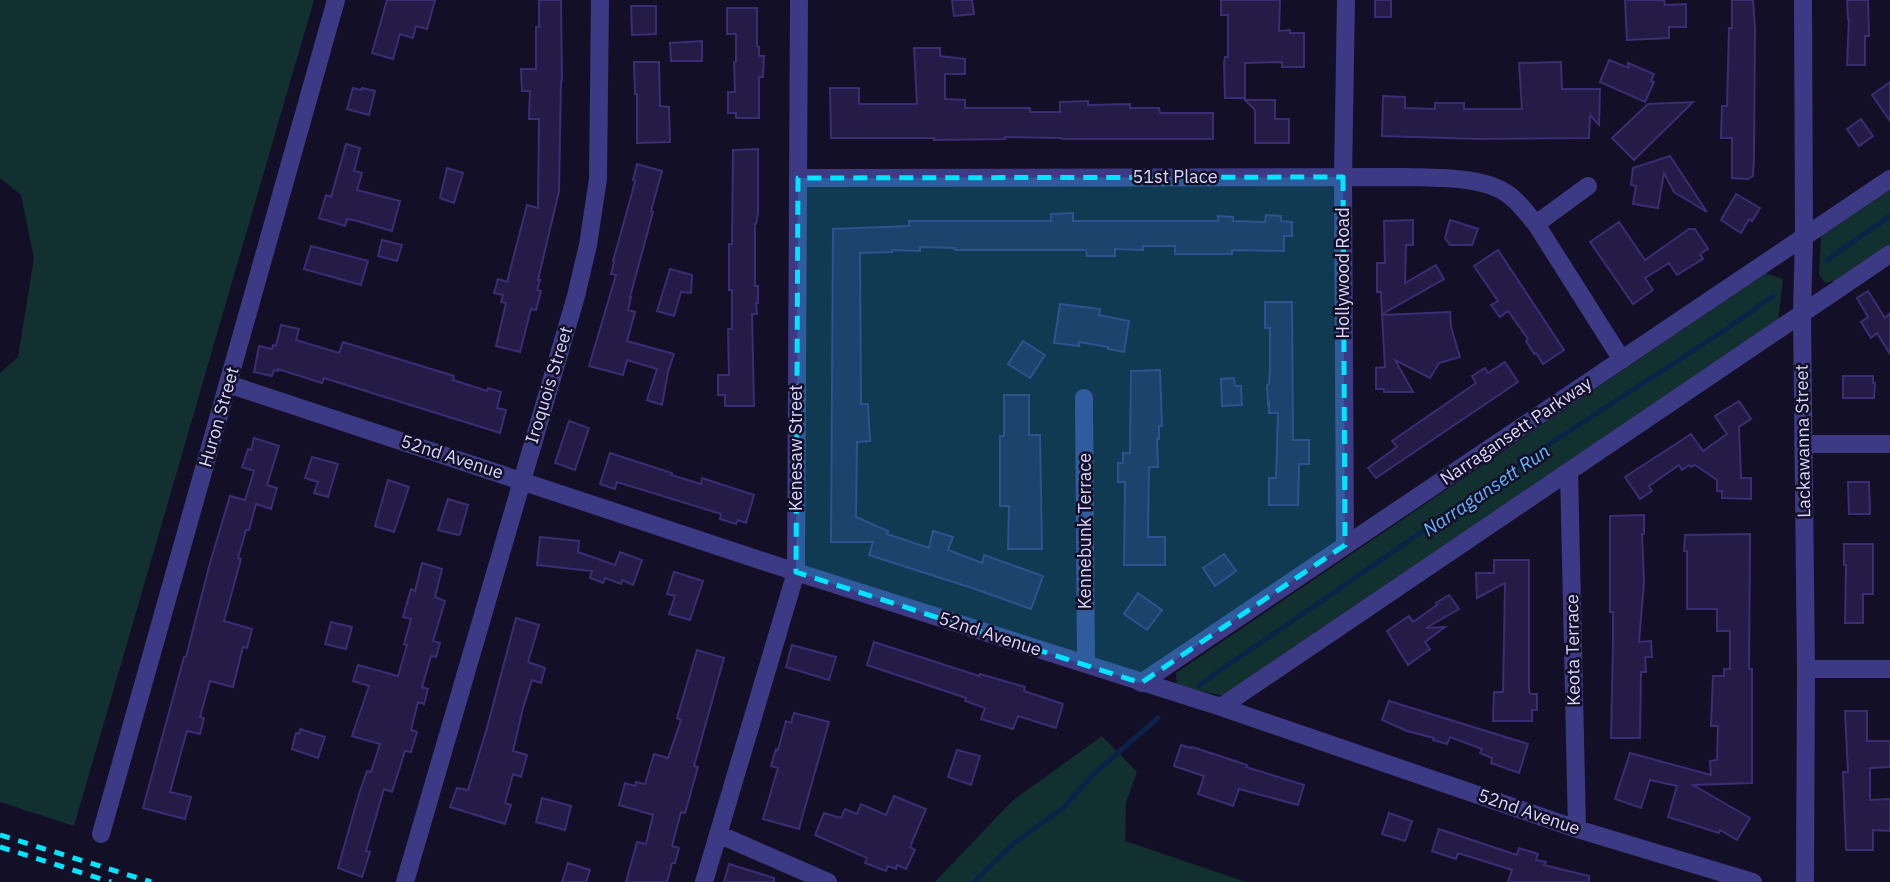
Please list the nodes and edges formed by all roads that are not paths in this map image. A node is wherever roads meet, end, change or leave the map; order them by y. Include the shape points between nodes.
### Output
1 (336, 0) edge
2 (600, 0) edge
3 (799, 0) edge
4 (1346, 0) edge
5 (1803, 0) edge
6 (1343, 177) junction
7 (798, 178) junction
8 (1890, 178) edge
9 (1588, 186) dead end
10 (1536, 224) junction
11 (1804, 237) junction
12 (1890, 254) edge
13 (1802, 313) junction
14 (1622, 360) junction
15 (228, 384) junction
16 (1084, 398) dead end
17 (1890, 443) edge
18 (1803, 444) junction
19 (1569, 471) junction
20 (521, 480) junction
21 (1345, 545) junction
22 (796, 572) junction
23 (1086, 664) junction
24 (1806, 669) junction
25 (1890, 669) edge
26 (1141, 683) junction
27 (1221, 707) junction
28 (1577, 829) junction
29 (100, 834) dead end
30 (718, 834) junction
31 (405, 882) edge
32 (704, 882) edge
33 (828, 882) edge
34 (1753, 882) edge
35 (1805, 882) edge

1 - 15 street, Huron Street
2 - 20 street, Iroquois Street via 600,145 594,209 576,296
3 - 7 street, Kenesaw Street
4 - 6 street, Hollywood Road
5 - 11 street, Lackawanna Street
6 - 7 street, 51st Place
6 - 10 street, 51st Place via 1453,179 1497,187
6 - 21 street, Hollywood Road
7 - 22 street, Kenesaw Street
8 - 11 street, Narragansett Parkway
9 - 10 street
10 - 14 street, 51st Place
11 - 13 street, Lackawanna Street
11 - 14 street, Narragansett Parkway
12 - 13 street
13 - 18 street, Lackawanna Street
13 - 19 street
14 - 21 street, Narragansett Parkway
15 - 20 street, 52nd Avenue
15 - 29 street, Huron Street
16 - 23 street, Kennebunk Terrace
17 - 18 street
18 - 24 street, Lackawanna Street
19 - 27 street
19 - 28 street, Keota Terrace
20 - 22 street, 52nd Avenue
20 - 31 street, Iroquois Street
21 - 26 street, Narragansett Parkway
22 - 23 street, 52nd Avenue
22 - 30 street, Kenesaw Street
23 - 26 street, 52nd Avenue
24 - 25 street
24 - 35 street, Lackawanna Street
26 - 27 street, 52nd Avenue
27 - 28 street, 52nd Avenue
28 - 34 street, 52nd Avenue
30 - 32 street, Kenesaw Street
30 - 33 street

